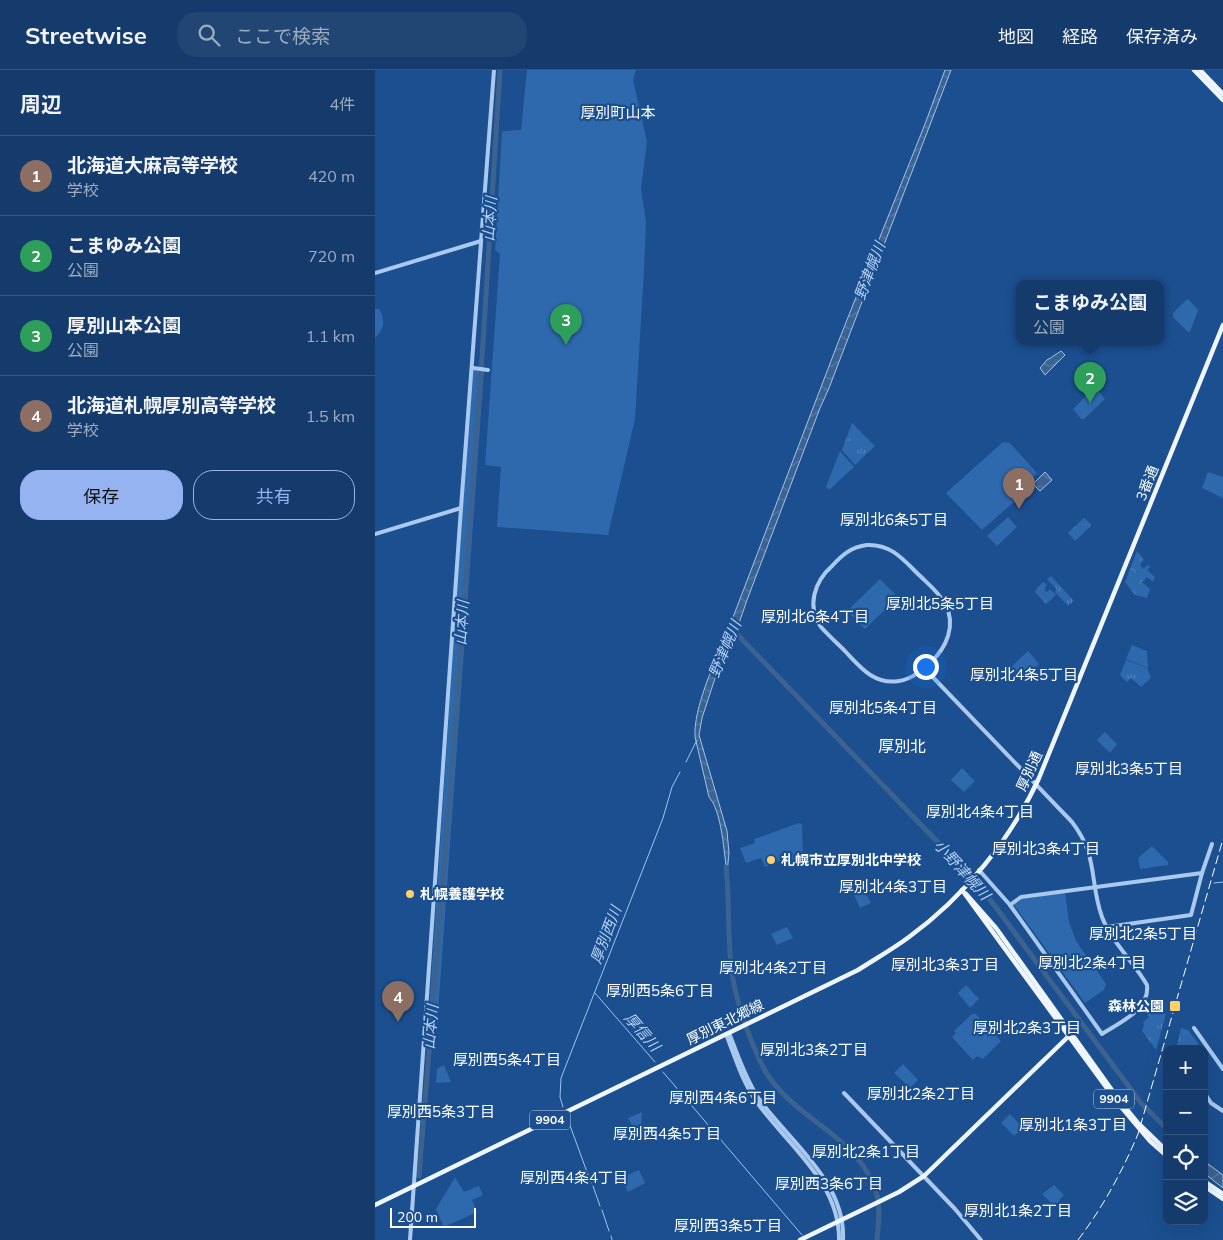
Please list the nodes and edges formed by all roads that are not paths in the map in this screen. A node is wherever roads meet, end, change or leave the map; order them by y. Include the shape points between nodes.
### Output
1 (494, 70) edge
2 (1194, 70) edge
3 (1200, 70) edge
4 (1223, 94) edge
5 (1223, 100) edge
6 (481, 240) junction
7 (375, 272) edge
8 (1223, 325) edge
9 (473, 368) junction
10 (487, 370) dead end
11 (461, 508) junction
12 (375, 534) edge
13 (1092, 648) joint
14 (924, 668) junction
15 (1036, 784) junction
16 (1212, 844) dead end
17 (977, 872) junction
18 (1202, 873) junction
19 (1096, 887) junction
20 (962, 890) junction
21 (1009, 905) junction
22 (1107, 927) junction
23 (1194, 1028) dead end
24 (729, 1033) junction
25 (1070, 1034) junction
26 (1209, 1049) joint
27 (1223, 1069) edge
28 (844, 1092) dead end
29 (1208, 1098) edge
30 (1223, 1111) edge
31 (1163, 1148) edge
32 (1163, 1152) edge
33 (924, 1176) junction
34 (1208, 1183) edge
35 (413, 1186) junction
36 (1208, 1189) edge
37 (1223, 1194) edge
38 (1223, 1199) edge
39 (375, 1205) edge
40 (840, 1221) junction
41 (410, 1240) edge
42 (800, 1240) edge
43 (839, 1240) edge
44 (843, 1240) edge
45 (981, 1240) edge

1 - 6 street
2 - 5 main road
3 - 4 main road
6 - 7 street
6 - 9 street
8 - 13 main road, 3番通
9 - 10 street
9 - 11 street
11 - 12 street
11 - 35 street
13 - 15 main road, 厚別通
14 - 14 street via 902,681 874,678 821,627 813,598 816,587 822,574 848,551 867,545 890,549 945,604 950,624 947,642
14 - 15 street
15 - 17 main road, 厚別通 via 1007,832
15 - 19 street via 1081,833 1090,853
16 - 18 street
17 - 20 main road, 厚別通
17 - 21 street
18 - 19 street
18 - 22 street via 1191,915
19 - 21 street via 1021,897
19 - 22 street
20 - 24 main road, 厚別東北郷線 / 9904 via 923,926 858,970
20 - 25 main road, 9904 via 996,928
21 - 22 street via 1102,1034 1140,1008 1148,986
23 - 26 street
24 - 35 main road, 厚別東北郷線 / 9904
24 - 40 street via 745,1083 820,1180
25 - 31 main road, 9904 via 1137,1122
25 - 32 main road, 9904 via 1134,1123
25 - 33 main road
26 - 27 street
28 - 33 street
29 - 30 street
33 - 40 main road
33 - 45 street
34 - 37 main road
35 - 39 main road, 厚別東北郷線 / 9904
35 - 41 street
36 - 38 main road
40 - 42 main road
40 - 43 street
40 - 44 street

